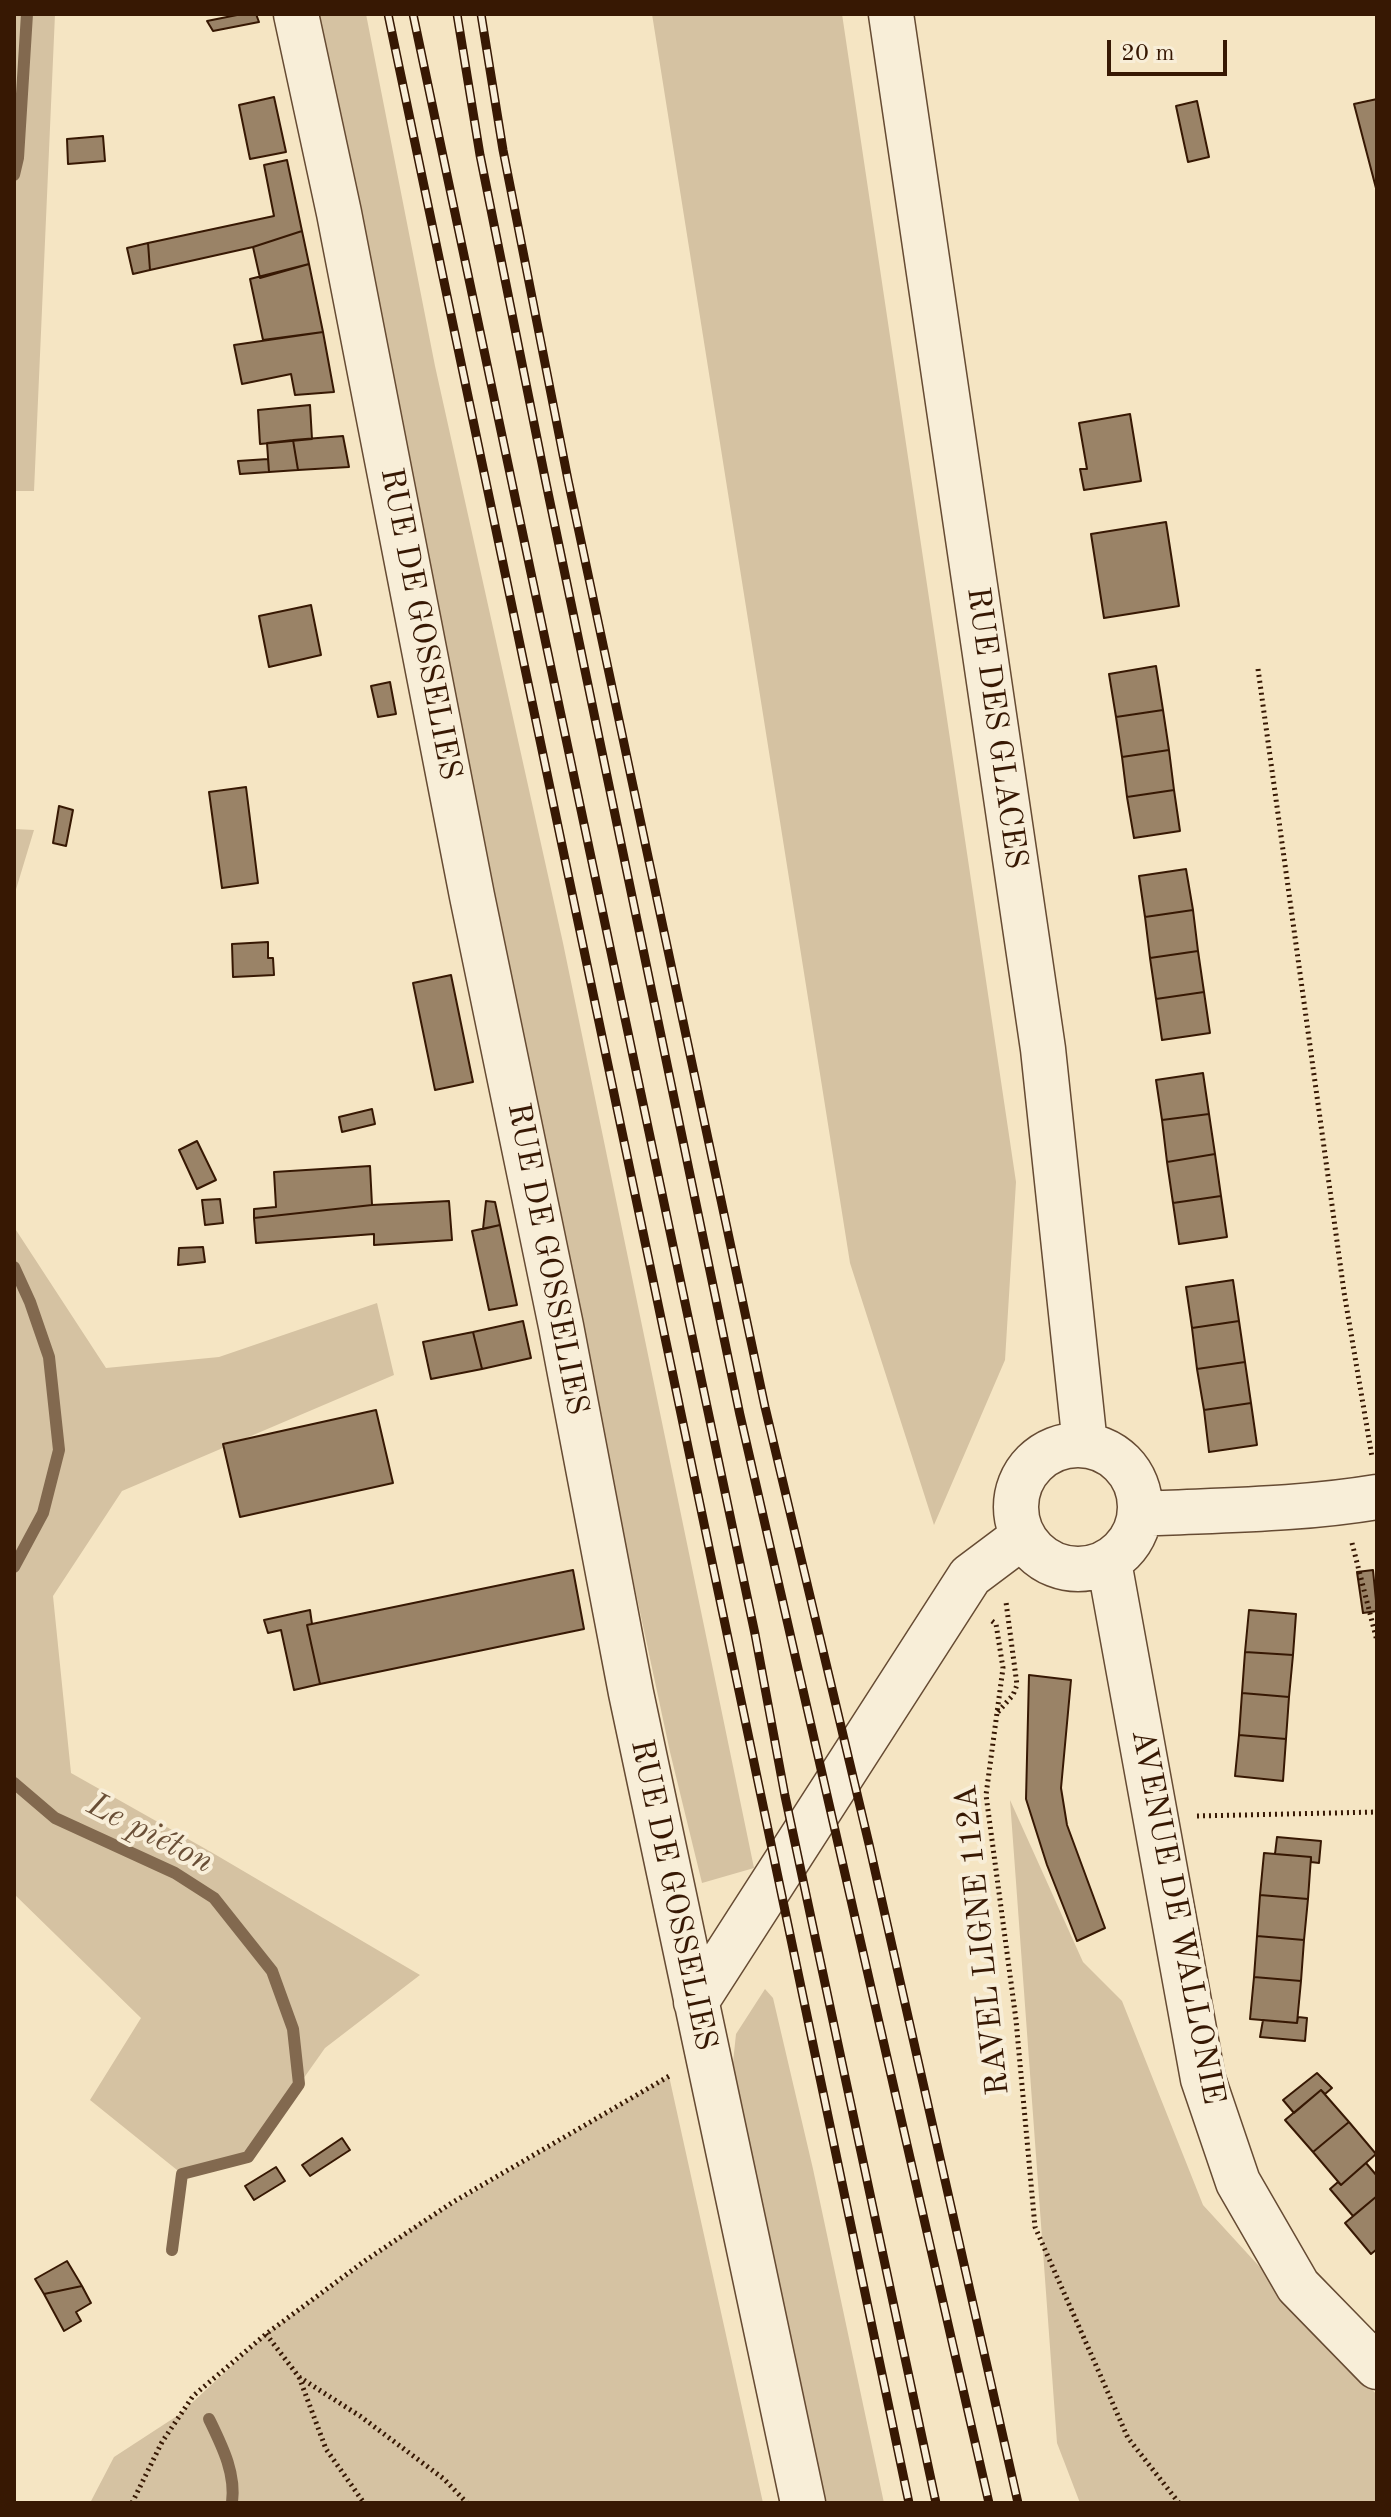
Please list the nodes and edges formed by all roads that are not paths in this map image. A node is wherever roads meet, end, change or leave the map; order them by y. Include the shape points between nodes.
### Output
1 (296, 14) edge
2 (891, 14) edge
3 (1085, 1445) junction
4 (1364, 1486) edge
5 (1141, 1514) junction
6 (1022, 1537) junction
7 (1109, 1562) junction
8 (696, 2002) junction
9 (1377, 2367) edge
10 (803, 2503) edge

1 - 8 street, RUE DE GOSSELIES
2 - 3 street, RUE DES GLACES via 1043,1049
3 - 5 street via 1111,1454 1137,1484
3 - 6 street via 1055,1449 1026,1473 1015,1503
4 - 5 street via 1238,1512
5 - 7 street via 1130,1544
6 - 7 street via 1044,1560 1076,1570
6 - 8 street via 970,1576
7 - 9 street, AVENUE DE WALLONIE via 1203,2079 1238,2182 1298,2286
8 - 10 street, RUE DE GOSSELIES

